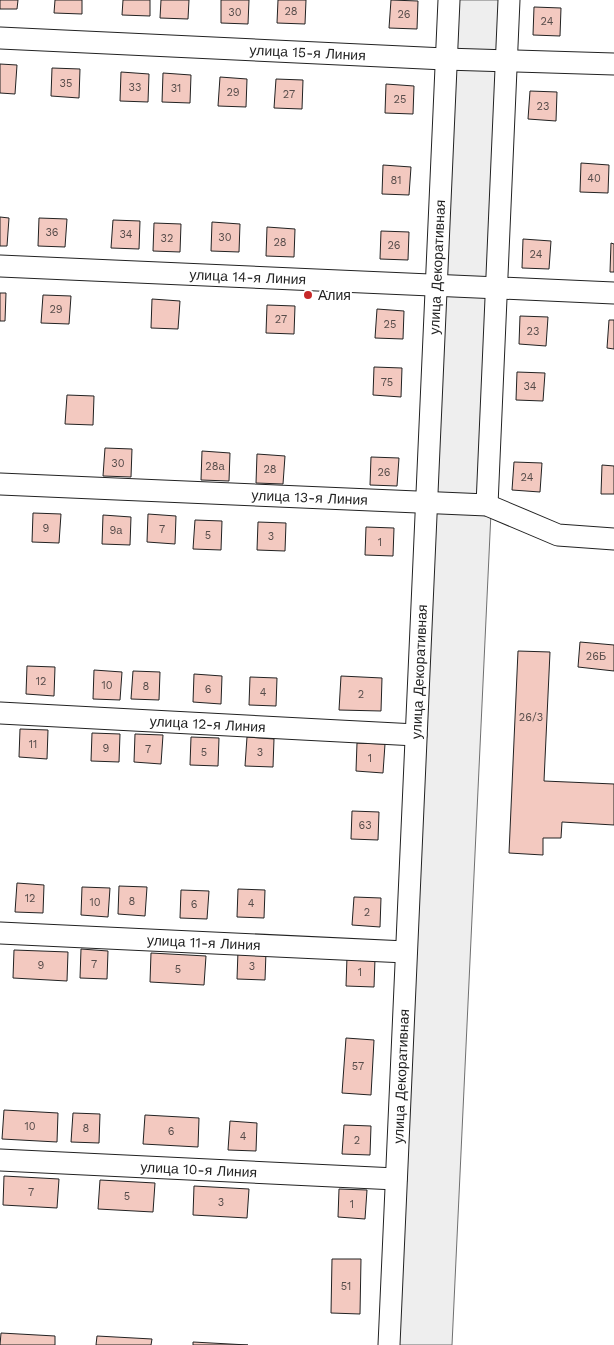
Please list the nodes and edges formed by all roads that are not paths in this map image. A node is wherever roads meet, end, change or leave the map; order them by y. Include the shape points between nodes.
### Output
1 (449, 0) edge
2 (509, 0) edge
3 (0, 38) edge
4 (445, 59) junction
5 (506, 60) junction
6 (614, 64) edge
7 (0, 266) edge
8 (435, 286) junction
9 (496, 287) junction
10 (614, 293) edge
11 (0, 484) edge
12 (426, 503) junction
13 (487, 505) junction
14 (614, 539) edge
15 (0, 713) edge
16 (416, 735) junction
17 (0, 932) edge
18 (406, 952) junction
19 (0, 1160) edge
20 (396, 1178) junction
21 (389, 1345) edge

1 - 4 street, улица Декоративная
2 - 5 street
3 - 4 street, улица 15-я Линия
4 - 5 street, улица 15-я Линия
4 - 8 street, улица Декоративная
5 - 6 street, улица 15-я Линия
5 - 9 street
7 - 8 street, улица 14-я Линия
8 - 9 street, улица 14-я Линия
8 - 12 street, улица Декоративная
9 - 10 street, улица 14-я Линия
9 - 13 street
11 - 12 street, улица 13-я Линия
12 - 13 street, улица 13-я Линия
12 - 16 street, улица Декоративная
13 - 14 street, улица 13-я Линия via 558,535
15 - 16 street, улица 12-я Линия
16 - 18 street, улица Декоративная
17 - 18 street, улица 11-я Линия
18 - 20 street, улица Декоративная
19 - 20 street, улица 10-я Линия
20 - 21 street, улица Декоративная

